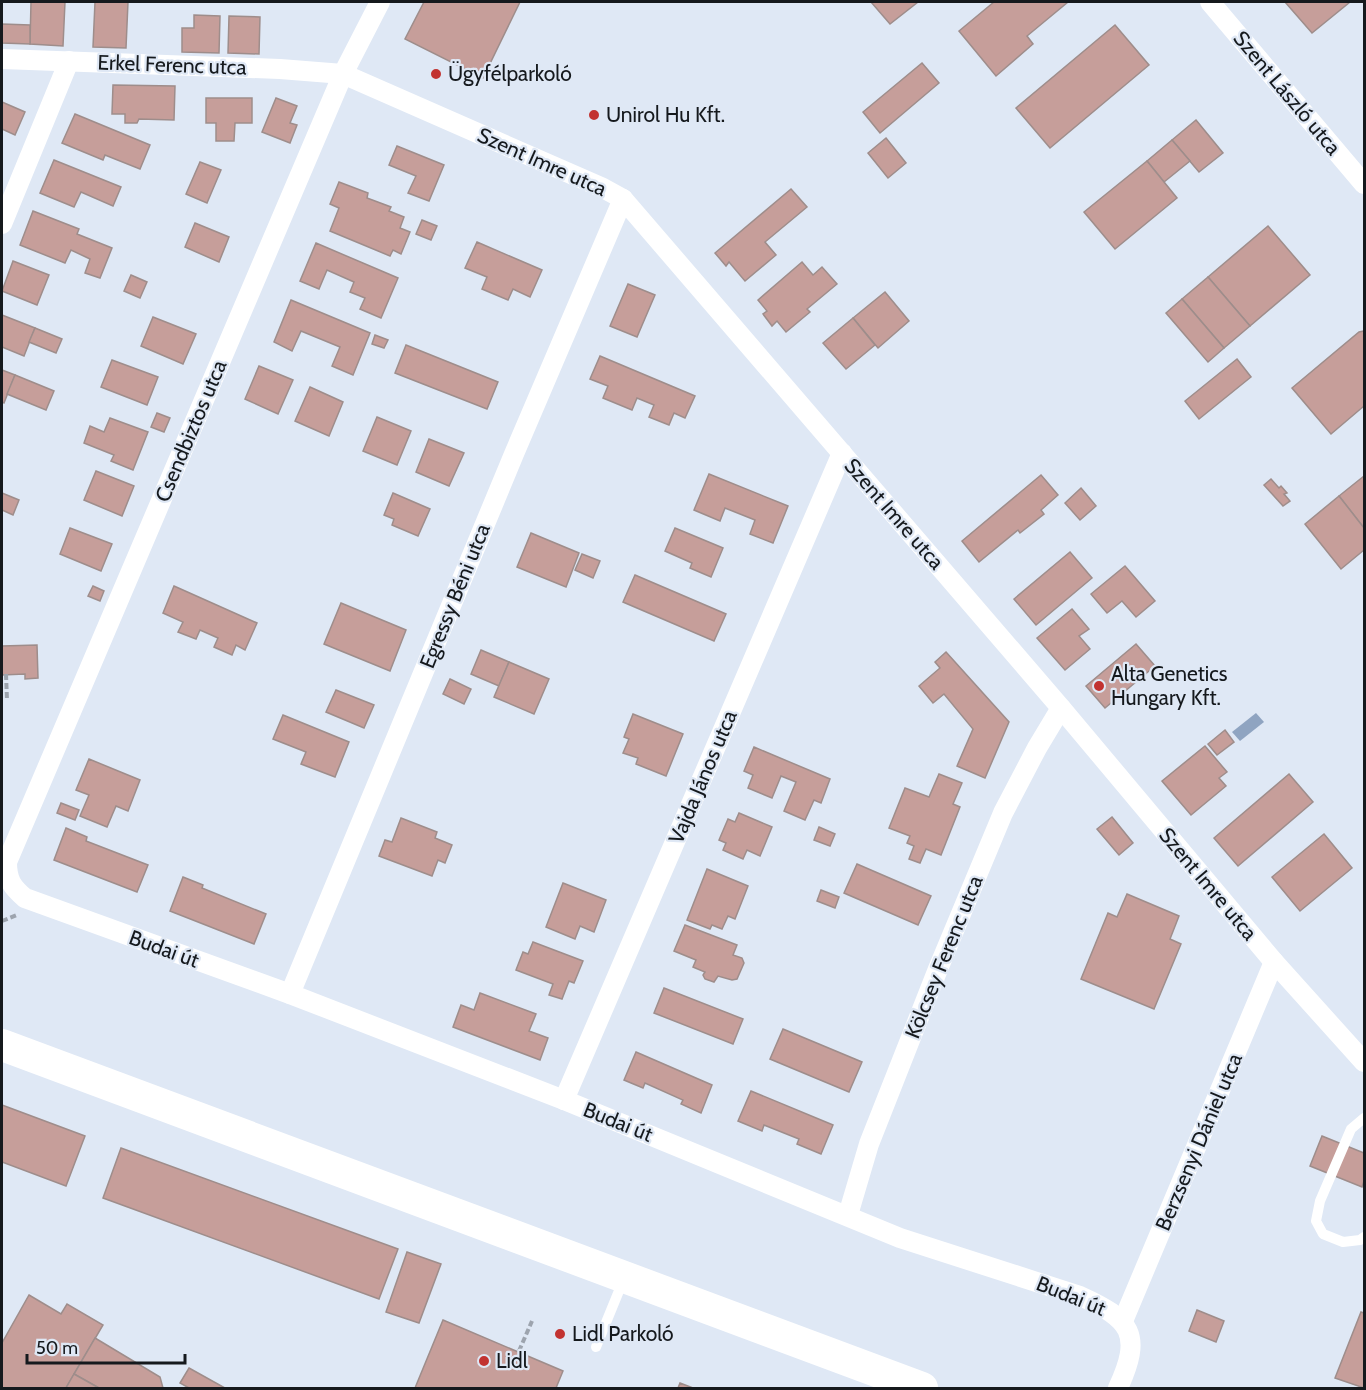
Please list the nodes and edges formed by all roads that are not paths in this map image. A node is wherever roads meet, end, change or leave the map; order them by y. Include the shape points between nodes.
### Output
1 (380, 2) edge
2 (1210, 2) edge
3 (2, 59) edge
4 (69, 61) junction
5 (343, 74) junction
6 (1365, 184) edge
7 (623, 199) junction
8 (2, 224) edge
9 (842, 453) junction
10 (1061, 708) junction
11 (6, 862) joint
12 (1274, 962) junction
13 (290, 994) junction
14 (2, 1045) edge
15 (1365, 1062) edge
16 (564, 1100) junction
17 (1365, 1118) edge
18 (848, 1215) junction
19 (1365, 1237) edge
20 (624, 1278) junction
21 (1123, 1321) junction
22 (596, 1347) dead end
23 (922, 1389) edge
24 (1118, 1389) edge

1 - 5 street, Csendbiztos utca
2 - 6 street, Szent László utca
3 - 4 street, Erkel Ferenc utca
4 - 5 street, Erkel Ferenc utca
4 - 8 street
5 - 7 street, Szent Imre utca
5 - 11 street, Csendbiztos utca
7 - 9 street, Szent Imre utca
7 - 13 street, Egressy Béni utca
9 - 10 street, Szent Imre utca
9 - 16 street, Vajda János utca
10 - 12 street, Szent Imre utca
10 - 18 street, Kölcsey Ferenc utca via 1003,813 869,1144
11 - 13 street, Budai út via 7,877 25,898
12 - 15 street, Szent Imre utca
12 - 21 street, Berzsenyi Dániel utca
13 - 16 street, Budai út
14 - 20 main road
16 - 18 street, Budai út
17 - 19 lane via 1351,1129 1320,1201 1316,1221 1323,1234 1343,1242
18 - 21 street, Budai út via 950,1256 1080,1296 1106,1307
20 - 22 lane
20 - 23 main road
21 - 24 street, Budai út via 1131,1347

